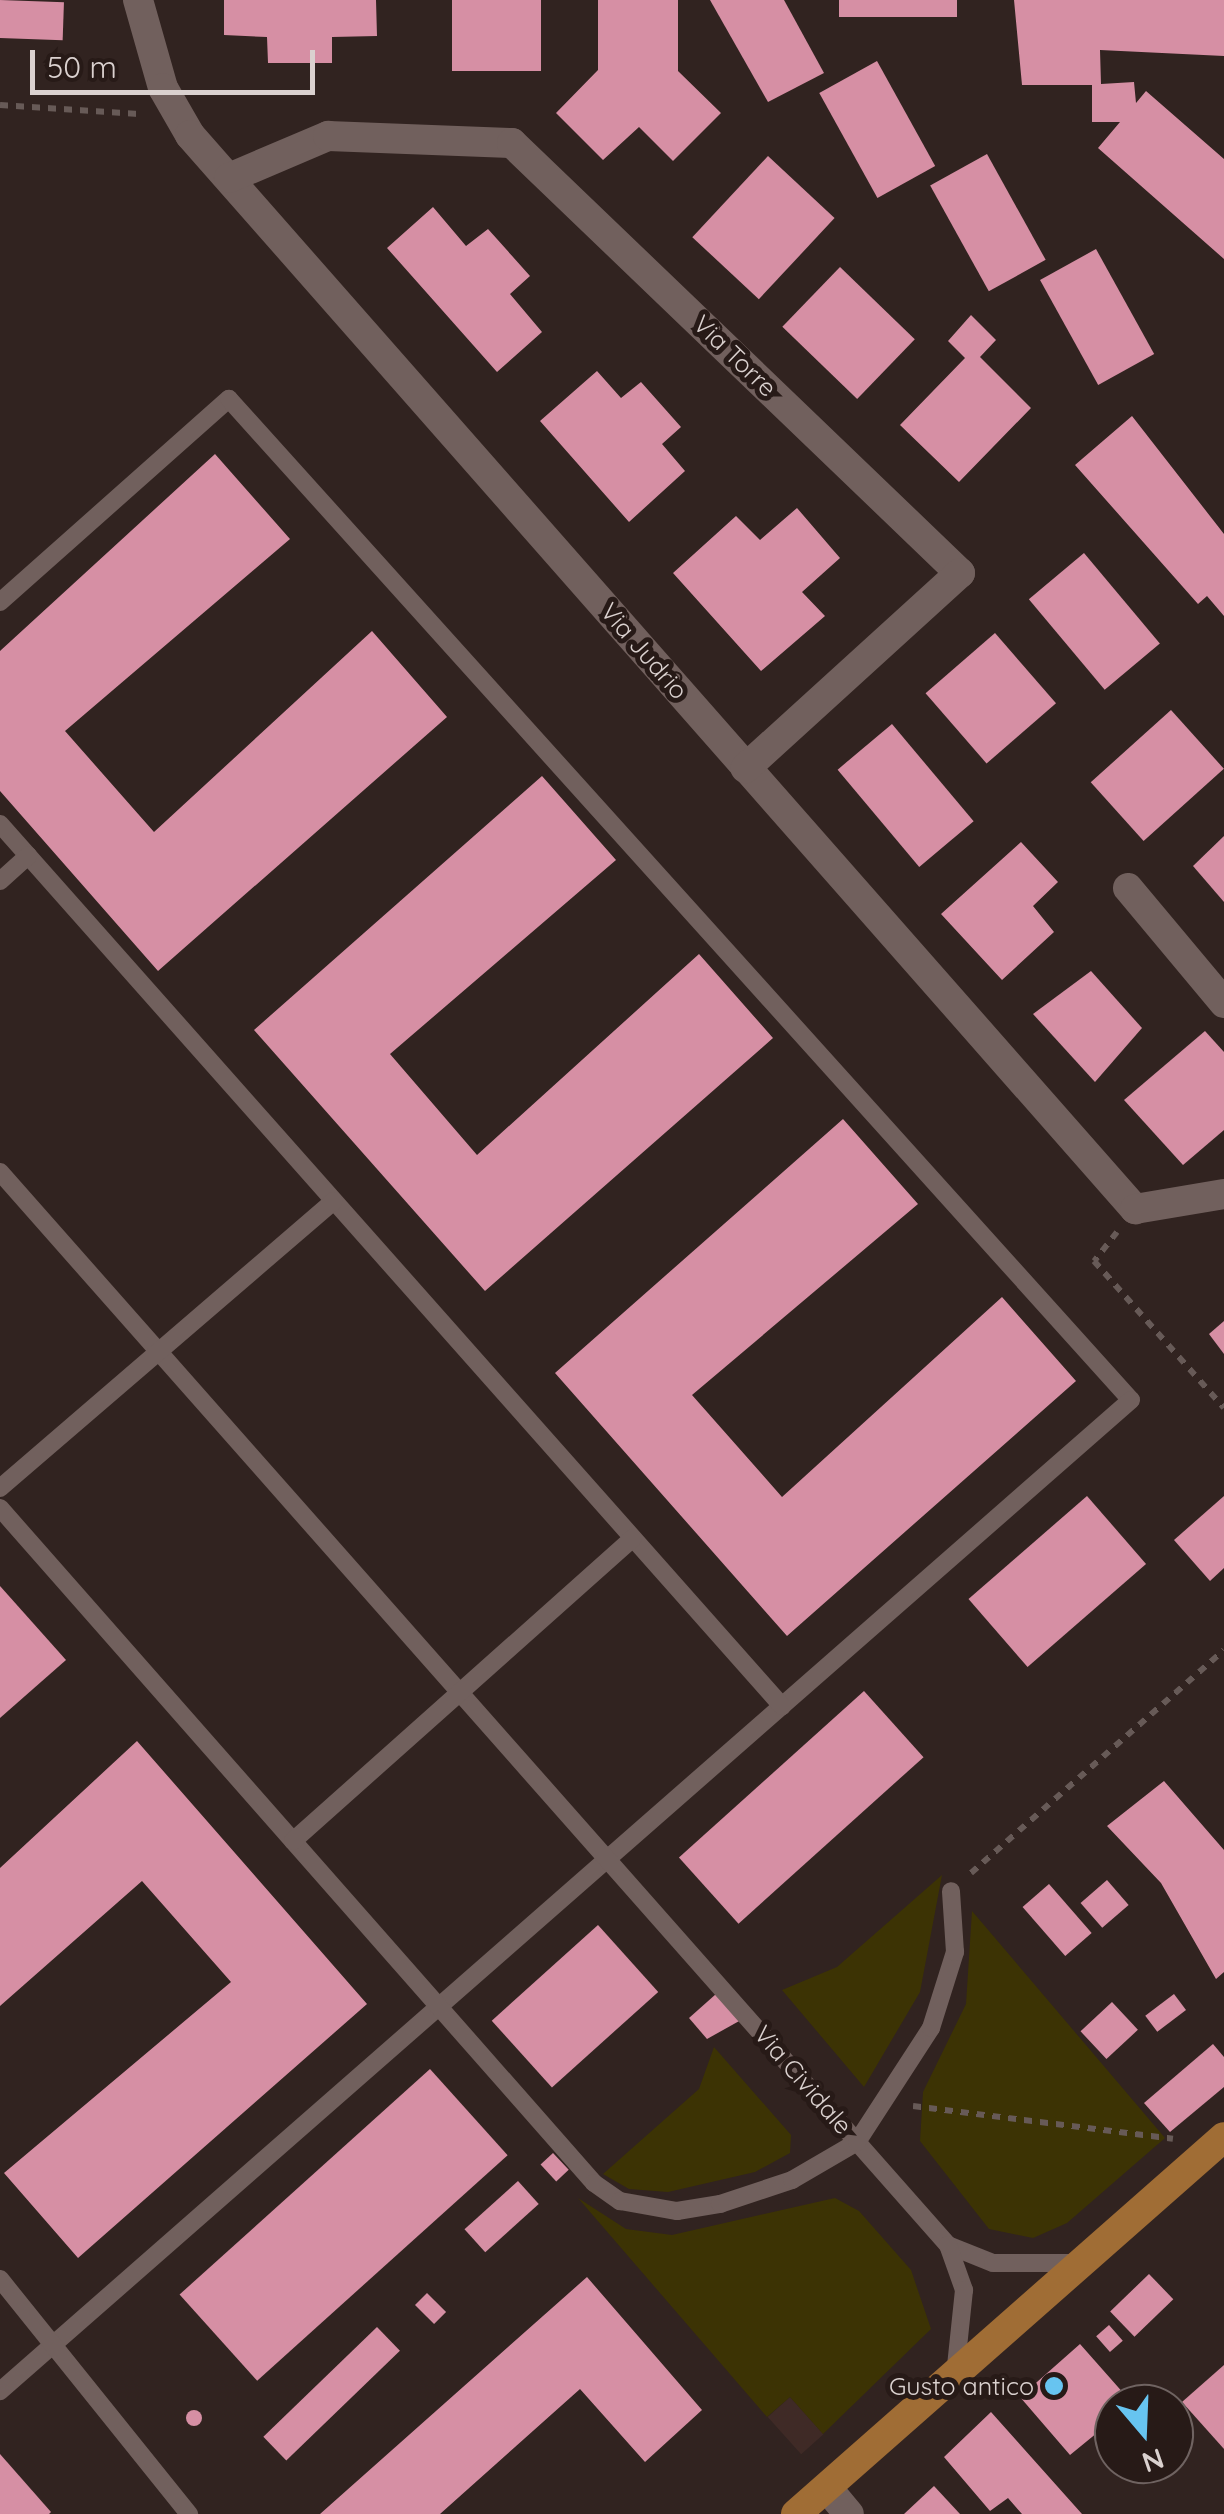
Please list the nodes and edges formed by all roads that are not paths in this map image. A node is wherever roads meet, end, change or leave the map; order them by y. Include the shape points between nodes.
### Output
1 (138, 0) edge
2 (229, 178) junction
3 (0, 602) edge
4 (746, 768) junction
5 (0, 824) edge
6 (28, 856) junction
7 (0, 881) edge
8 (1128, 888) dead end
9 (1224, 1003) edge
10 (0, 1172) edge
11 (1224, 1194) edge
12 (334, 1201) junction
13 (159, 1351) junction
14 (0, 1488) edge
15 (0, 1508) edge
16 (633, 1538) junction
17 (462, 1692) junction
18 (782, 1706) junction
19 (293, 1842) junction
20 (609, 1858) junction
21 (951, 1890) road end
22 (438, 2007) junction
23 (1224, 2137) edge
24 (857, 2142) junction
25 (948, 2245) junction
26 (1083, 2263) junction
27 (0, 2279) edge
28 (53, 2345) junction
29 (955, 2376) junction
30 (0, 2391) edge
31 (827, 2488) junction
32 (189, 2514) edge
33 (796, 2514) edge
34 (848, 2514) edge

1 - 2 street, Via Judrio via 176,116
2 - 4 street, Via Judrio
2 - 4 street, Via Torre via 328,136 512,142 960,573
3 - 18 lane via 228,399 1131,1400
4 - 11 street, Via Judrio via 1135,1209
5 - 6 lane
6 - 7 lane
6 - 12 lane
8 - 9 street
10 - 13 lane, Via Cividale
12 - 13 lane
12 - 16 lane
13 - 14 lane
13 - 17 lane, Via Cividale
15 - 19 lane, Via Cividale
16 - 17 lane
16 - 18 lane
17 - 19 lane
17 - 20 lane, Via Cividale
18 - 20 lane
19 - 22 lane, Via Cividale
20 - 22 lane
20 - 24 lane, Via Cividale
21 - 24 lane, Via Cividale via 950,1976 893,2100
22 - 24 lane, Via Cividale via 594,2183 636,2207 700,2208 792,2180
22 - 28 lane
23 - 26 main road
24 - 25 lane, Via Cividale
25 - 26 lane, Via Cividale via 992,2263
25 - 29 lane, Via Cividale via 964,2290
26 - 29 main road
27 - 28 lane
28 - 30 lane
28 - 32 lane
29 - 31 main road
31 - 33 main road
31 - 34 street

